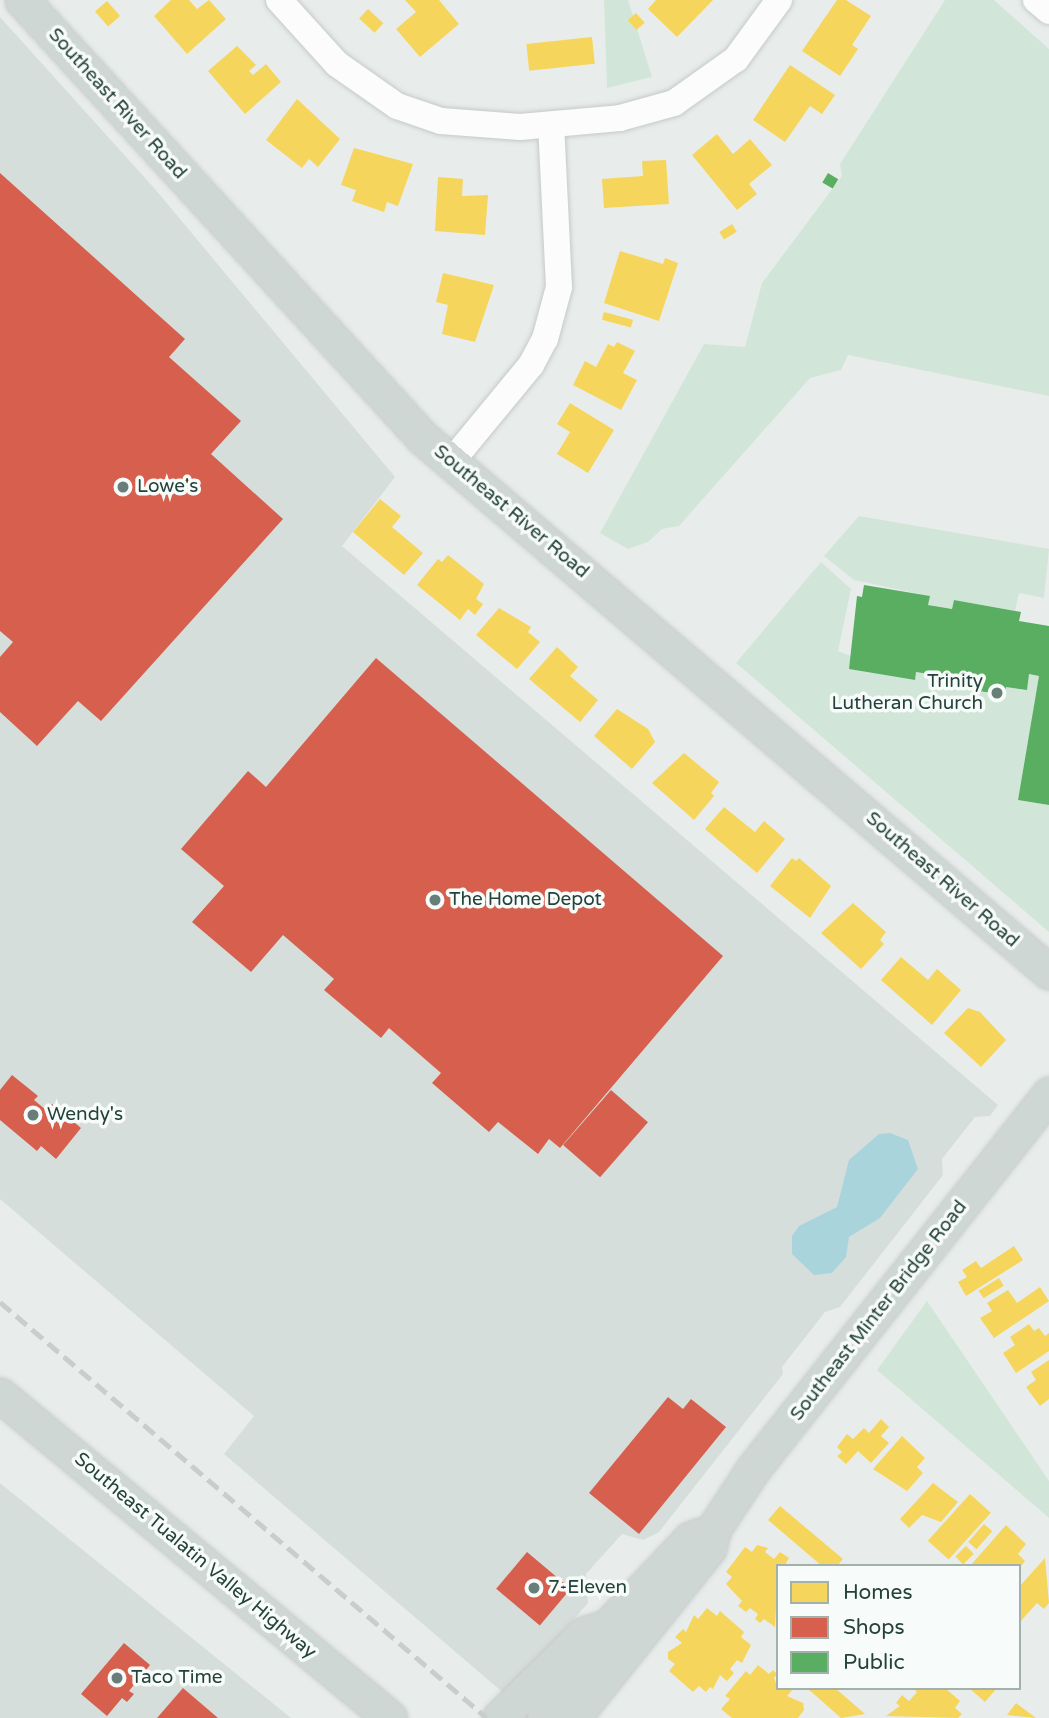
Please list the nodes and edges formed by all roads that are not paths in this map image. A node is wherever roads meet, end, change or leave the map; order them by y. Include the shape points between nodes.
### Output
1 (22, 0) edge
2 (779, 0) edge
3 (1036, 0) edge
4 (292, 5) edge
5 (1049, 11) edge
6 (551, 126) junction
7 (452, 462) junction
8 (1049, 972) edge
9 (1049, 1094) edge
10 (0, 1395) edge
11 (713, 1530) junction
12 (606, 1628) junction
13 (390, 1718) edge
14 (499, 1718) edge
15 (544, 1718) edge
16 (573, 1718) edge

1 - 7 main road, Southeast River Road via 396,408
2 - 6 street via 736,59 674,103 620,118
3 - 5 street
4 - 6 street via 337,64 397,106 441,121
6 - 7 street via 559,288 545,339 531,365
7 - 8 main road, Southeast River Road
9 - 11 main road, Southeast Minter Bridge Road via 753,1469
10 - 13 main road, Southeast Tualatin Valley Highway
11 - 12 main road, Southeast Minter Bridge Road via 690,1539
11 - 16 main road, Southeast Minter Bridge Road via 709,1548
12 - 14 main road via 592,1628 584,1634
12 - 15 main road, Southeast Minter Bridge Road via 600,1646

